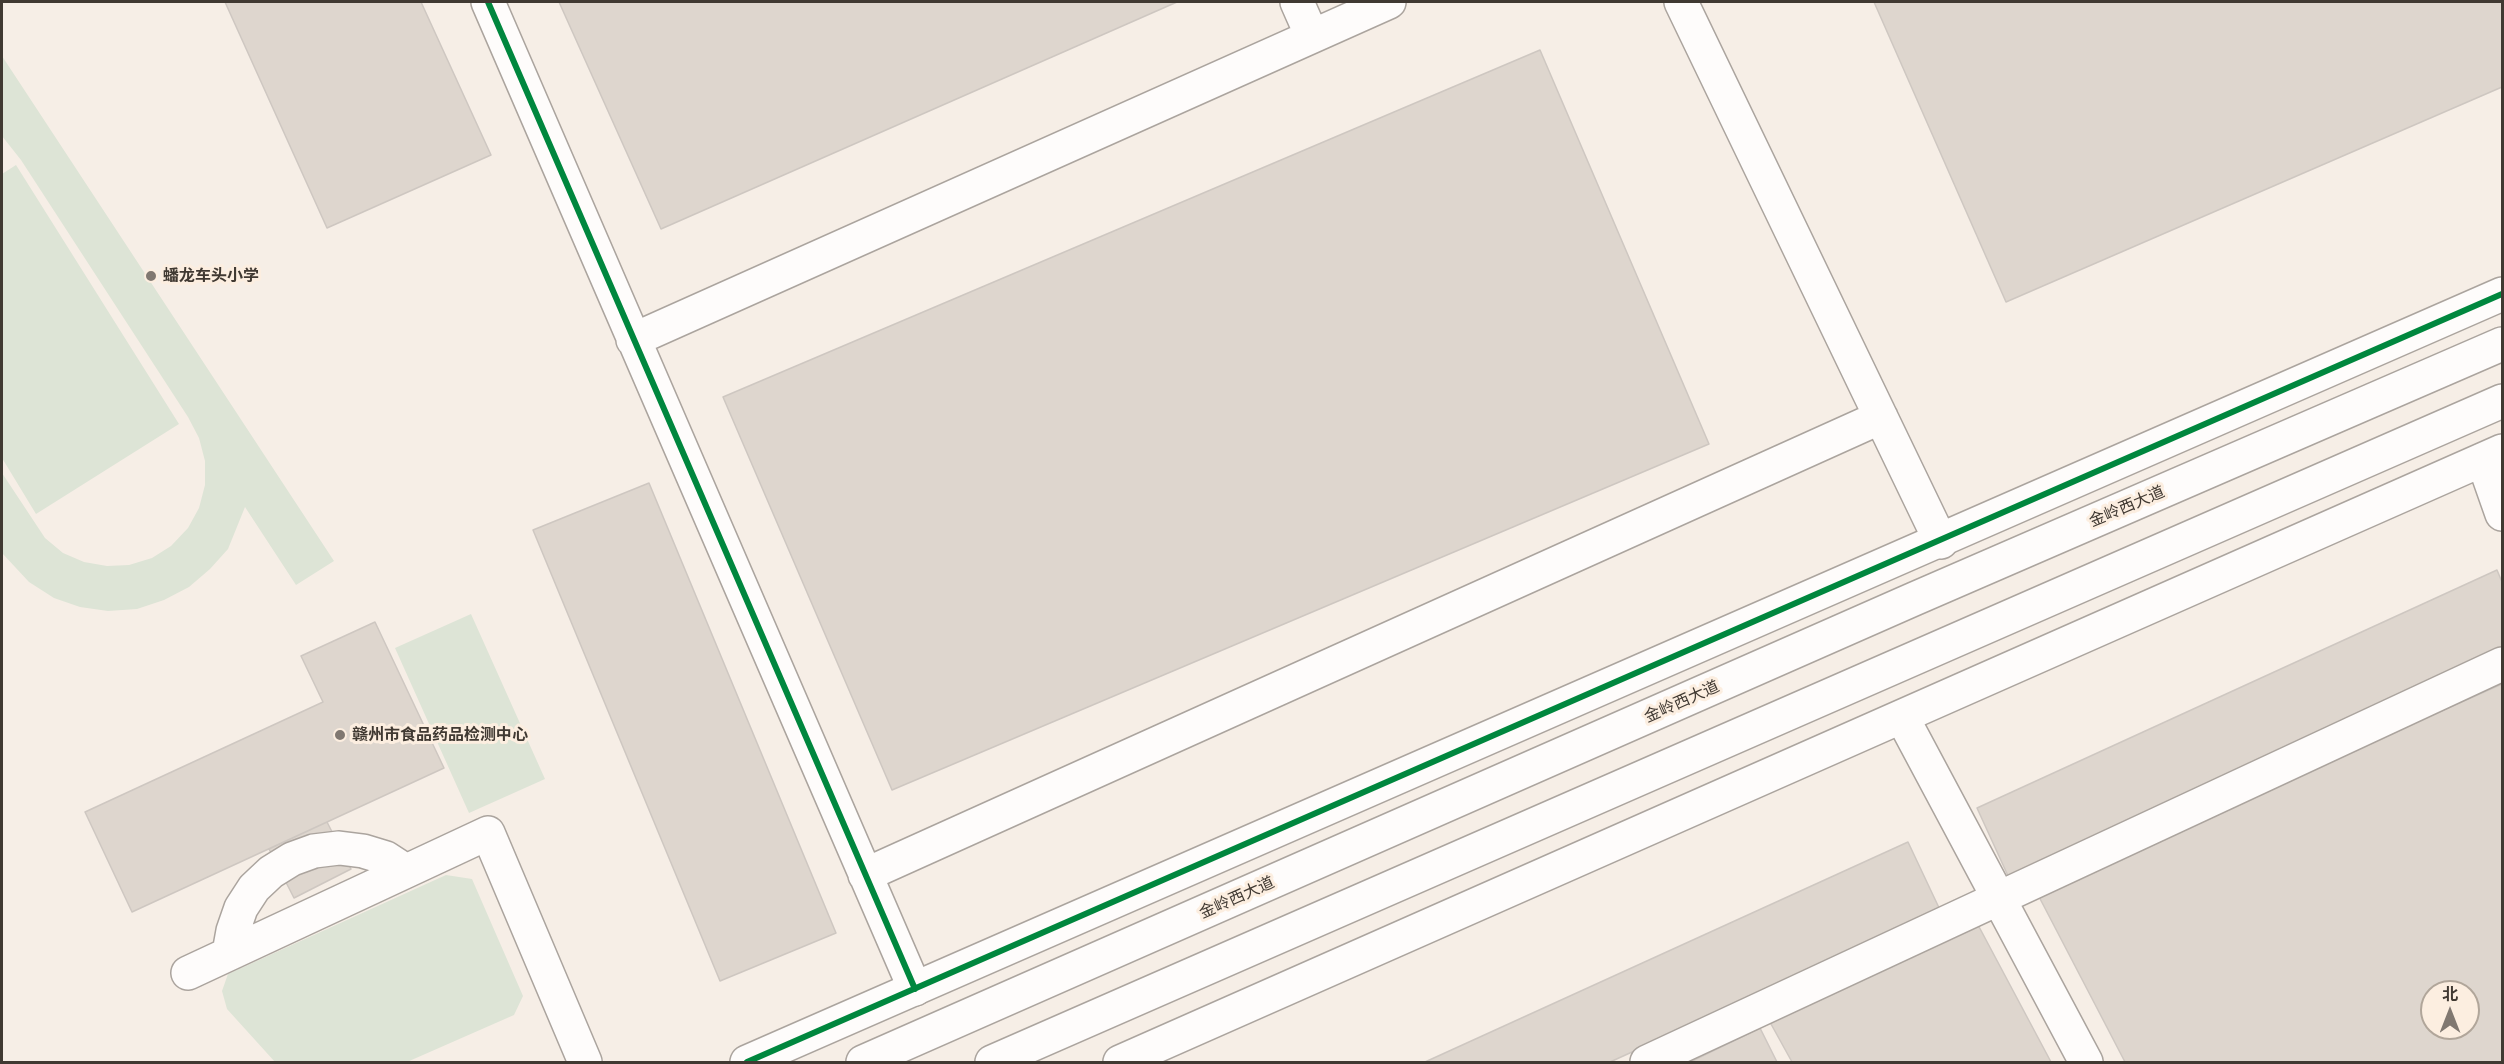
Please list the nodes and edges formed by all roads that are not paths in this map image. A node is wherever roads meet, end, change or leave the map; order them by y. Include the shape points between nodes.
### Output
1 (488, 2) edge
2 (1297, 2) edge
3 (1389, 2) edge
4 (1681, 2) edge
5 (1312, 36) junction
6 (2502, 294) edge
7 (633, 340) junction
8 (2502, 344) edge
9 (2502, 401) edge
10 (1881, 417) junction
11 (2493, 455) edge
12 (2502, 514) edge
13 (1941, 542) junction
14 (2502, 664) edge
15 (1902, 717) junction
16 (406, 871) junction
17 (865, 875) junction
18 (1998, 897) junction
19 (229, 953) junction
20 (188, 973) dead end
21 (915, 989) junction
22 (585, 1062) edge
23 (747, 1062) edge
24 (862, 1062) edge
25 (992, 1062) edge
26 (1120, 1062) edge
27 (1647, 1062) edge
28 (2086, 1062) edge

1 - 7 street
2 - 5 street
3 - 5 street
4 - 10 street
5 - 7 street
6 - 13 street
7 - 17 street
8 - 24 street, 金岭西大道
9 - 25 street
10 - 13 street
10 - 17 street
11 - 12 street
11 - 15 street
13 - 21 street
14 - 18 street
15 - 18 street
15 - 26 street
16 - 19 street
16 - 19 street via 386,858 339,848 292,859 254,888 241,908
16 - 22 street via 488,833
17 - 21 street
18 - 27 street
18 - 28 street
19 - 20 street
21 - 23 street

